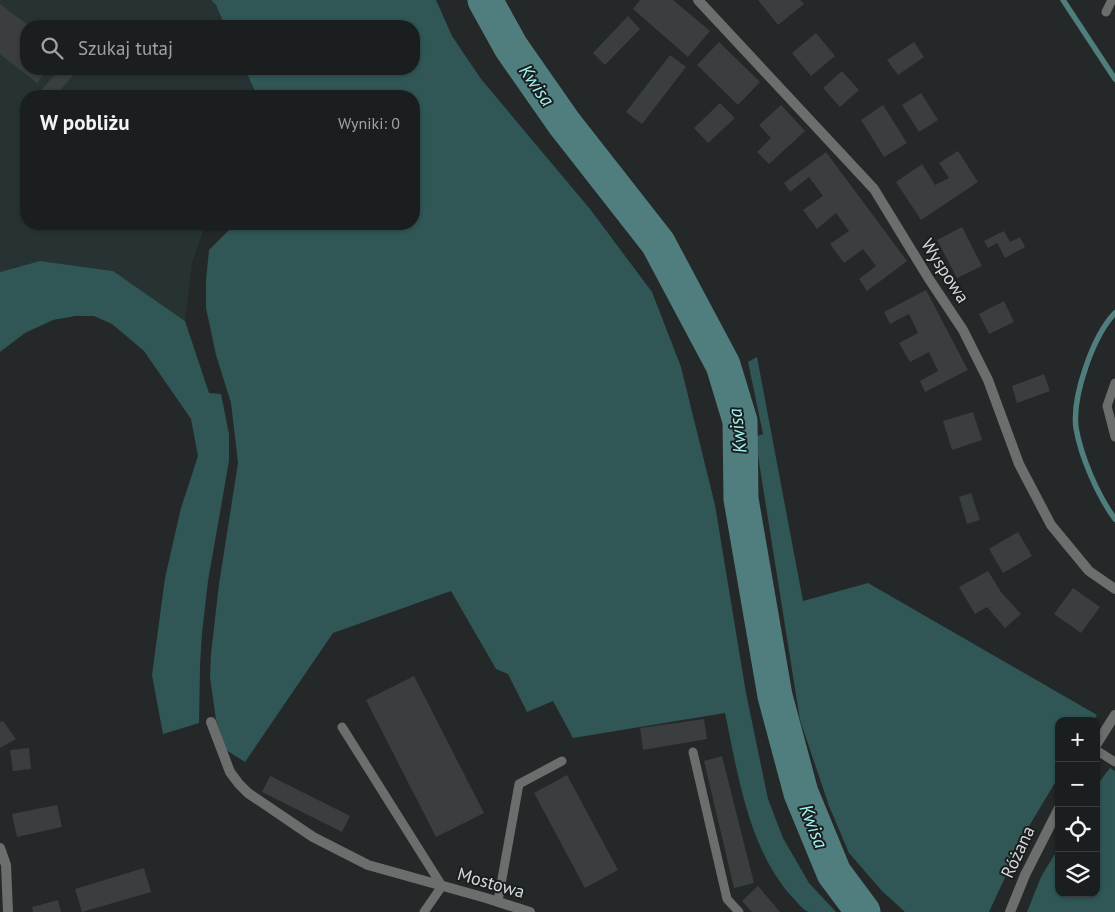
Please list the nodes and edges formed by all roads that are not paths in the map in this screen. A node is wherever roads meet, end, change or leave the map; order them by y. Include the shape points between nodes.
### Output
1 (698, 0) edge
2 (1112, 0) edge
3 (1106, 12) dead end
4 (1115, 383) edge
5 (1115, 437) edge
6 (1115, 589) edge
7 (1115, 715) edge
8 (212, 722) dead end
9 (342, 727) dead end
10 (1100, 739) edge
11 (693, 752) dead end
12 (1100, 753) edge
13 (562, 761) dead end
14 (1115, 762) edge
15 (1055, 816) edge
16 (0, 848) edge
17 (442, 886) junction
18 (498, 901) junction
19 (8, 912) edge
20 (424, 912) edge
21 (530, 912) edge
22 (739, 912) edge
23 (1010, 912) edge

1 - 6 street, Wyspowa via 874,189 963,330 988,380 1018,464 1051,525 1089,571
2 - 3 lane
4 - 5 lane via 1107,406
7 - 10 street
8 - 17 street, Mostowa via 230,772 248,793 313,837 368,865
9 - 17 lane
11 - 22 lane via 727,899
12 - 14 lane
13 - 18 lane via 519,784
15 - 23 street, Różana via 1024,874
16 - 19 street via 6,865
17 - 18 street, Mostowa
17 - 20 lane, Mostowa
18 - 21 street, Mostowa

